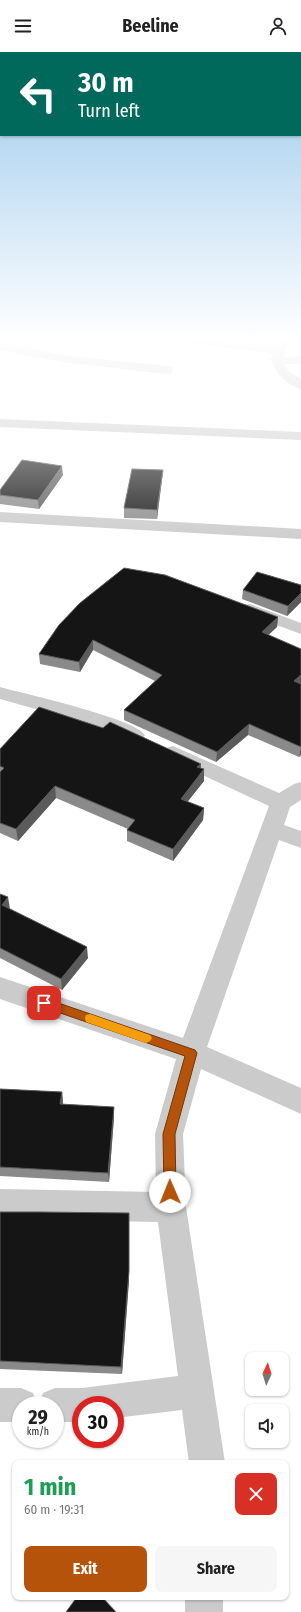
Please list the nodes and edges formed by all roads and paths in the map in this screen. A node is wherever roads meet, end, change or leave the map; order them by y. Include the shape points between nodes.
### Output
1 (0, 423) edge
2 (301, 436) edge
3 (0, 517) edge
4 (301, 534) edge
5 (234, 604) edge
6 (301, 629) edge
7 (0, 693) edge
8 (291, 796) edge
9 (272, 829) junction
10 (301, 840) edge
11 (0, 988) edge
12 (192, 1053) junction
13 (301, 1101) edge
14 (0, 1204) edge
15 (171, 1207) junction
16 (197, 1391) junction
17 (124, 1400) edge
18 (0, 1405) edge
19 (12, 1405) edge
20 (207, 1460) edge
21 (204, 1600) edge
22 (204, 1612) edge

1 - 2 street
3 - 4 street
5 - 6 street
7 - 8 street via 110,723 156,745
8 - 9 street
9 - 10 street
9 - 12 street
11 - 12 street
12 - 13 street
12 - 15 street via 169,1134
14 - 15 street
15 - 16 street
16 - 17 street
16 - 20 street
18 - 19 street
21 - 22 street

